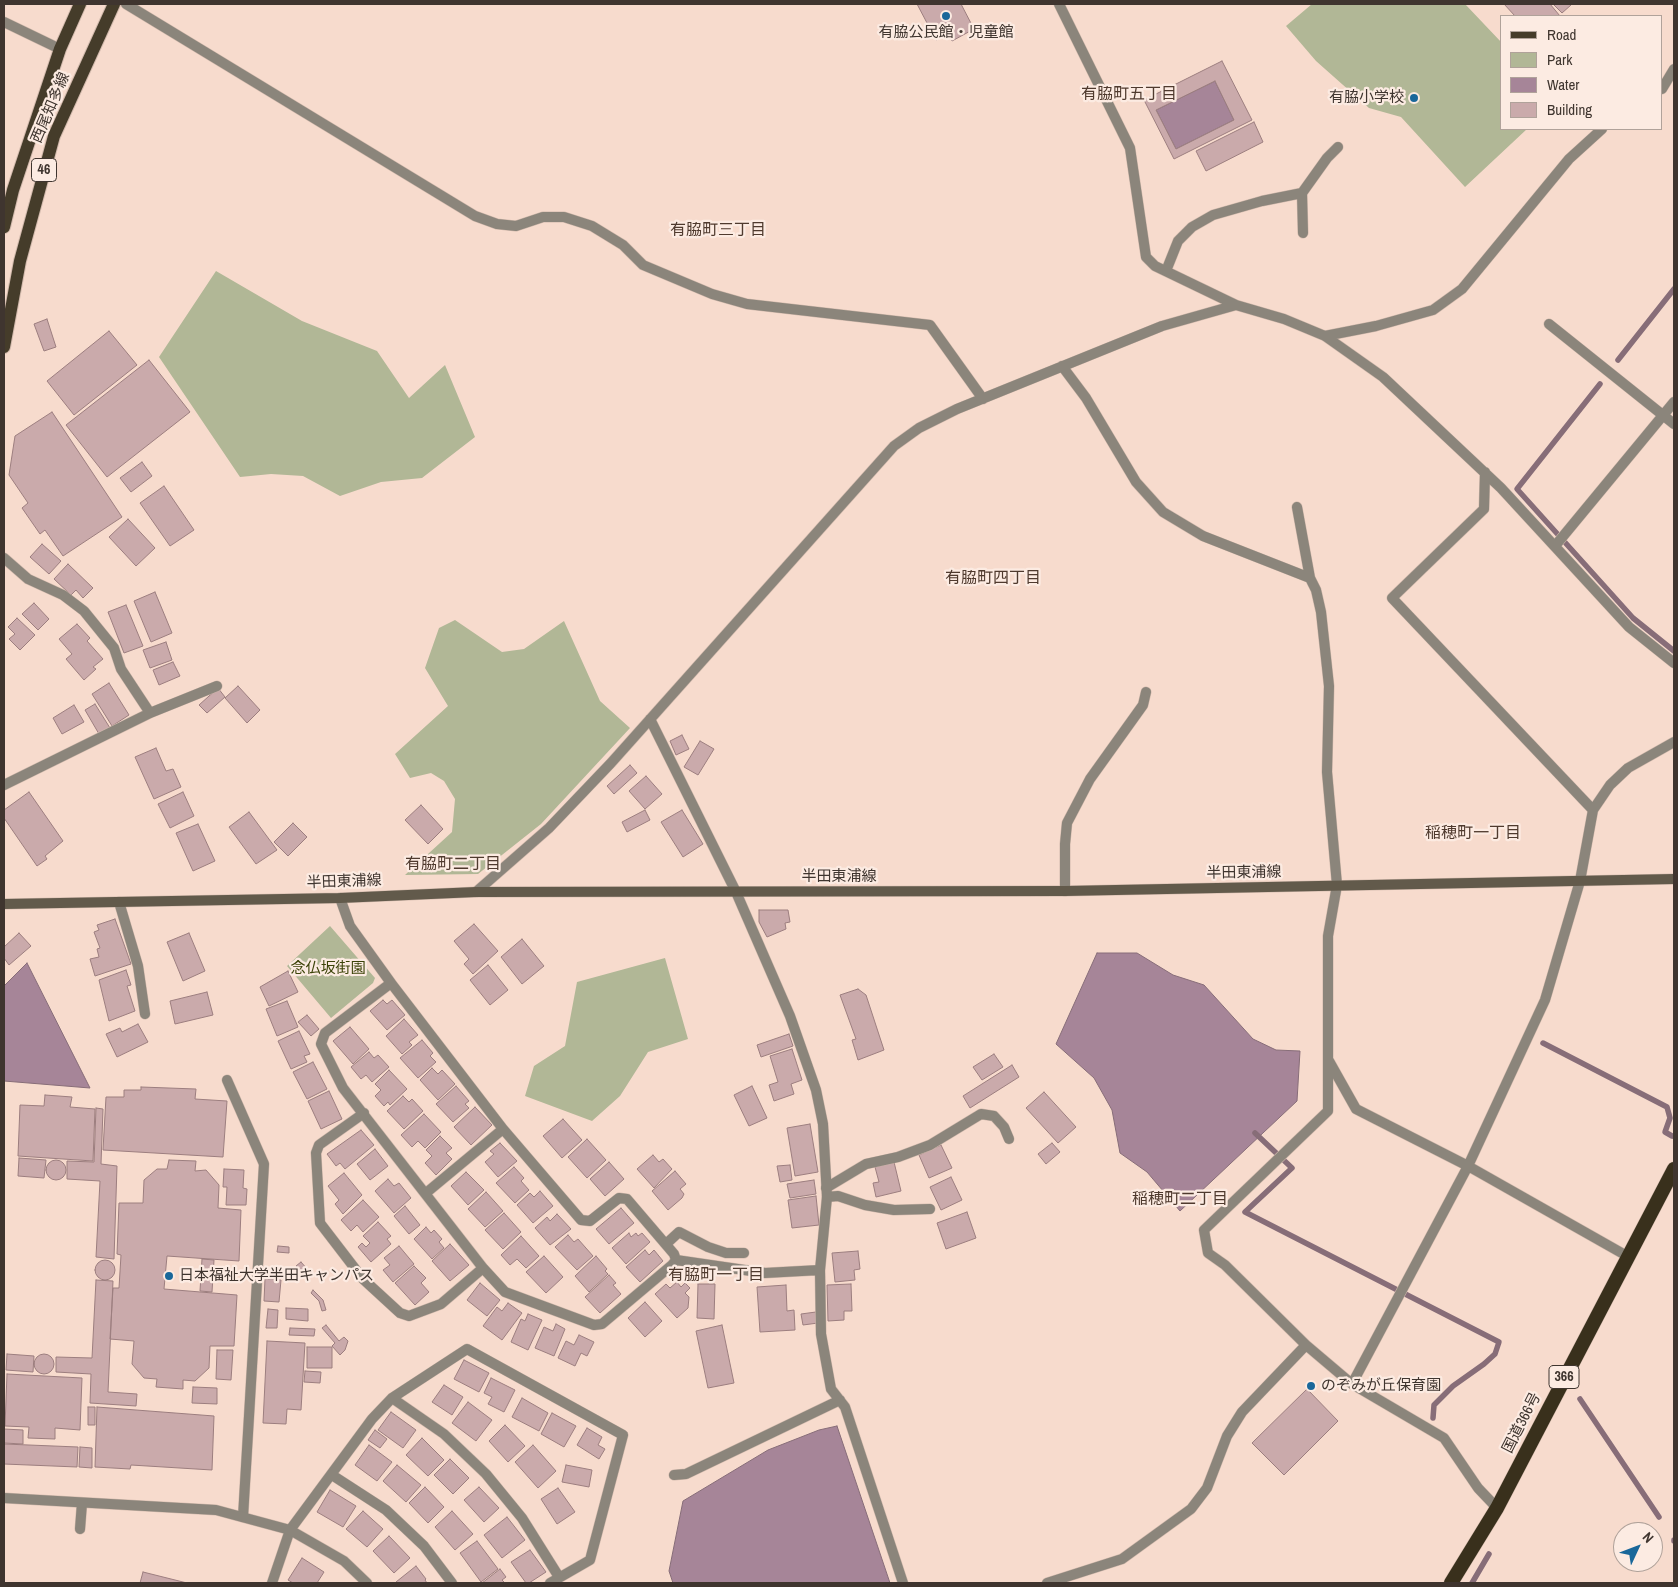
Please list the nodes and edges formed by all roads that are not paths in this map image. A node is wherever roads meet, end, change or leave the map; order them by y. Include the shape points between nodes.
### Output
1 (80, 4) edge
2 (114, 4) edge
3 (126, 4) edge
4 (1059, 4) edge
5 (4, 22) edge
6 (60, 49) junction
7 (1674, 69) edge
8 (1663, 87) edge
9 (1601, 130) edge
10 (1338, 147) dead end
11 (1302, 193) junction
12 (4, 227) edge
13 (1304, 233) dead end
14 (1166, 271) junction
15 (1236, 305) junction
16 (1549, 324) dead end
17 (1325, 336) junction
18 (4, 347) edge
19 (1062, 366) junction
20 (983, 399) junction
21 (1674, 402) edge
22 (1664, 415) junction
23 (1674, 424) edge
24 (1485, 472) junction
25 (1297, 507) dead end
26 (1556, 546) junction
27 (4, 558) edge
28 (1310, 578) junction
29 (1674, 663) edge
30 (217, 686) dead end
31 (1146, 692) dead end
32 (150, 713) junction
33 (650, 719) junction
34 (1674, 742) edge
35 (4, 785) edge
36 (1593, 810) junction
37 (1674, 879) edge
38 (1580, 881) junction
39 (1337, 886) junction
40 (476, 892) junction
41 (736, 892) junction
42 (1064, 892) junction
43 (340, 898) junction
44 (119, 902) junction
45 (4, 904) edge
46 (391, 982) junction
47 (145, 1014) dead end
48 (1328, 1060) junction
49 (227, 1080) dead end
50 (364, 1113) junction
51 (503, 1129) junction
52 (1009, 1138) dead end
53 (1468, 1166) junction
54 (1674, 1170) edge
55 (827, 1192) junction
56 (426, 1193) junction
57 (930, 1209) dead end
58 (666, 1244) junction
59 (744, 1253) dead end
60 (1627, 1256) junction
61 (676, 1260) junction
62 (483, 1268) junction
63 (820, 1270) junction
64 (1306, 1345) junction
65 (1352, 1384) junction
66 (392, 1398) junction
67 (840, 1400) junction
68 (332, 1475) junction
69 (674, 1475) dead end
70 (4, 1498) edge
71 (82, 1503) junction
72 (1496, 1508) junction
73 (243, 1517) junction
74 (80, 1529) dead end
75 (290, 1530) junction
76 (559, 1577) junction
77 (272, 1583) edge
78 (367, 1583) edge
79 (452, 1583) edge
80 (550, 1583) edge
81 (903, 1583) edge
82 (1047, 1583) edge
83 (1451, 1583) edge

1 - 6 main road, 西尾知多線 / 46
2 - 18 main road, 西尾知多線 / 46 via 54,136 20,261
3 - 20 street via 475,216 497,224 516,226 543,218 564,217 592,226 623,245 643,265 712,294 747,304 930,325
4 - 14 street via 1130,148 1146,257
5 - 6 street
6 - 12 main road, 西尾知多線 / 46 via 13,190
7 - 8 street
9 - 17 street via 1569,159 1462,290 1433,310
10 - 11 street
11 - 13 street
11 - 14 street via 1213,215 1192,226 1178,241
14 - 15 street
15 - 17 street via 1284,319
15 - 19 street via 1162,326
16 - 22 street
17 - 24 street via 1399,390
19 - 20 street
19 - 28 street via 1086,398 1136,482 1163,512 1202,536
20 - 33 street via 919,428 894,446
21 - 22 street
22 - 23 street
22 - 26 street
24 - 26 street
24 - 36 street via 1484,509 1392,598
25 - 28 street
26 - 29 street via 1629,628
27 - 32 street via 28,579 63,595 84,611 114,648 121,669
28 - 39 street via 1321,612 1329,686 1327,772
30 - 32 street
31 - 42 street via 1143,705 1090,779 1067,823
32 - 35 street
33 - 40 street via 549,828
33 - 41 street
34 - 36 street via 1628,768 1610,785
36 - 38 street
37 - 38 main road, 半田東浦線
38 - 39 main road, 半田東浦線
38 - 53 street via 1545,1000
39 - 42 main road, 半田東浦線
39 - 48 street via 1328,936
40 - 41 main road, 半田東浦線
40 - 43 main road, 半田東浦線
41 - 42 main road, 半田東浦線
41 - 55 street via 790,1016 816,1090 823,1124
43 - 44 main road, 半田東浦線
43 - 46 street via 350,926
44 - 45 main road, 半田東浦線
44 - 47 street via 138,966
46 - 50 street via 325,1033 321,1044 343,1088
46 - 51 street
48 - 53 street via 1356,1109
48 - 64 street via 1328,1112 1204,1230 1208,1253 1226,1265
49 - 73 street via 264,1164
50 - 56 street
50 - 62 street via 319,1145 316,1153 320,1223 325,1230 363,1279 400,1314 409,1316 441,1304
51 - 56 street
51 - 58 street via 581,1220 590,1221 619,1198 627,1199
52 - 55 street via 994,1116 980,1114 930,1145 866,1164
53 - 60 street
53 - 65 street
54 - 60 highway, 国道366号 / 366
55 - 57 street via 864,1205 894,1210
55 - 63 street
56 - 62 street
58 - 59 street via 680,1232 726,1253
58 - 61 street
60 - 72 highway, 国道366号 / 366
61 - 62 street via 602,1324 594,1326 505,1292
61 - 63 street via 765,1273
63 - 67 street via 821,1334 831,1389
64 - 65 street
64 - 82 street via 1242,1412 1227,1436 1207,1488 1191,1509 1122,1559
65 - 72 street via 1444,1438 1478,1488
66 - 68 street via 372,1419
66 - 76 street via 444,1434 486,1474 522,1518
66 - 76 street via 467,1349 623,1435 590,1560
67 - 69 street via 686,1474
67 - 81 street
68 - 75 street
68 - 79 street via 386,1510 424,1546
70 - 71 street
71 - 73 street via 216,1510
71 - 74 street
72 - 83 highway, 国道366号 / 366
73 - 75 street
75 - 77 street
75 - 78 street via 344,1561
76 - 80 street

